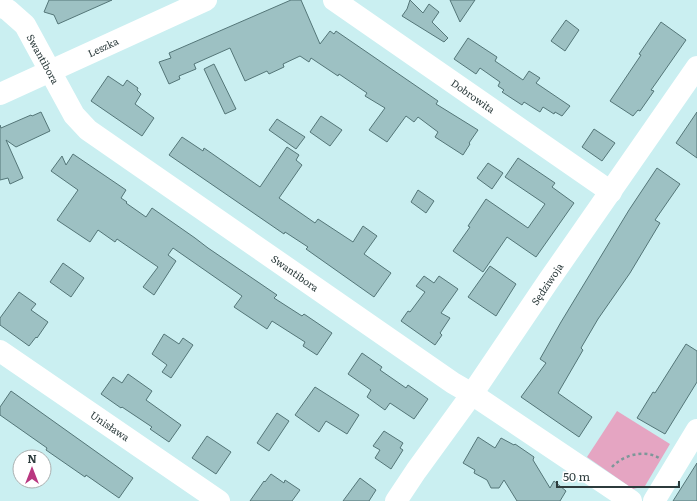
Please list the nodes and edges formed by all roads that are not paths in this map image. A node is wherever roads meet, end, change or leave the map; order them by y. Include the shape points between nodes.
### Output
1 (206, 0) edge
2 (334, 0) edge
3 (0, 6) edge
4 (697, 67) edge
5 (51, 71) junction
6 (0, 94) edge
7 (611, 192) junction
8 (0, 351) edge
9 (472, 394) junction
10 (697, 430) edge
11 (219, 501) edge
12 (396, 501) edge
13 (631, 501) edge
14 (654, 501) edge

1 - 5 street, Leszka
2 - 7 street, Dobrowita
3 - 5 street, Swantibora via 25,25
4 - 7 street, Sędziwoja
5 - 6 street, Leszka
5 - 9 street, Swantibora via 74,115 88,130
7 - 9 street, Sędziwoja
8 - 11 street, Unisława
9 - 12 street, Sędziwoja
9 - 13 street, Swantibora
10 - 14 street

